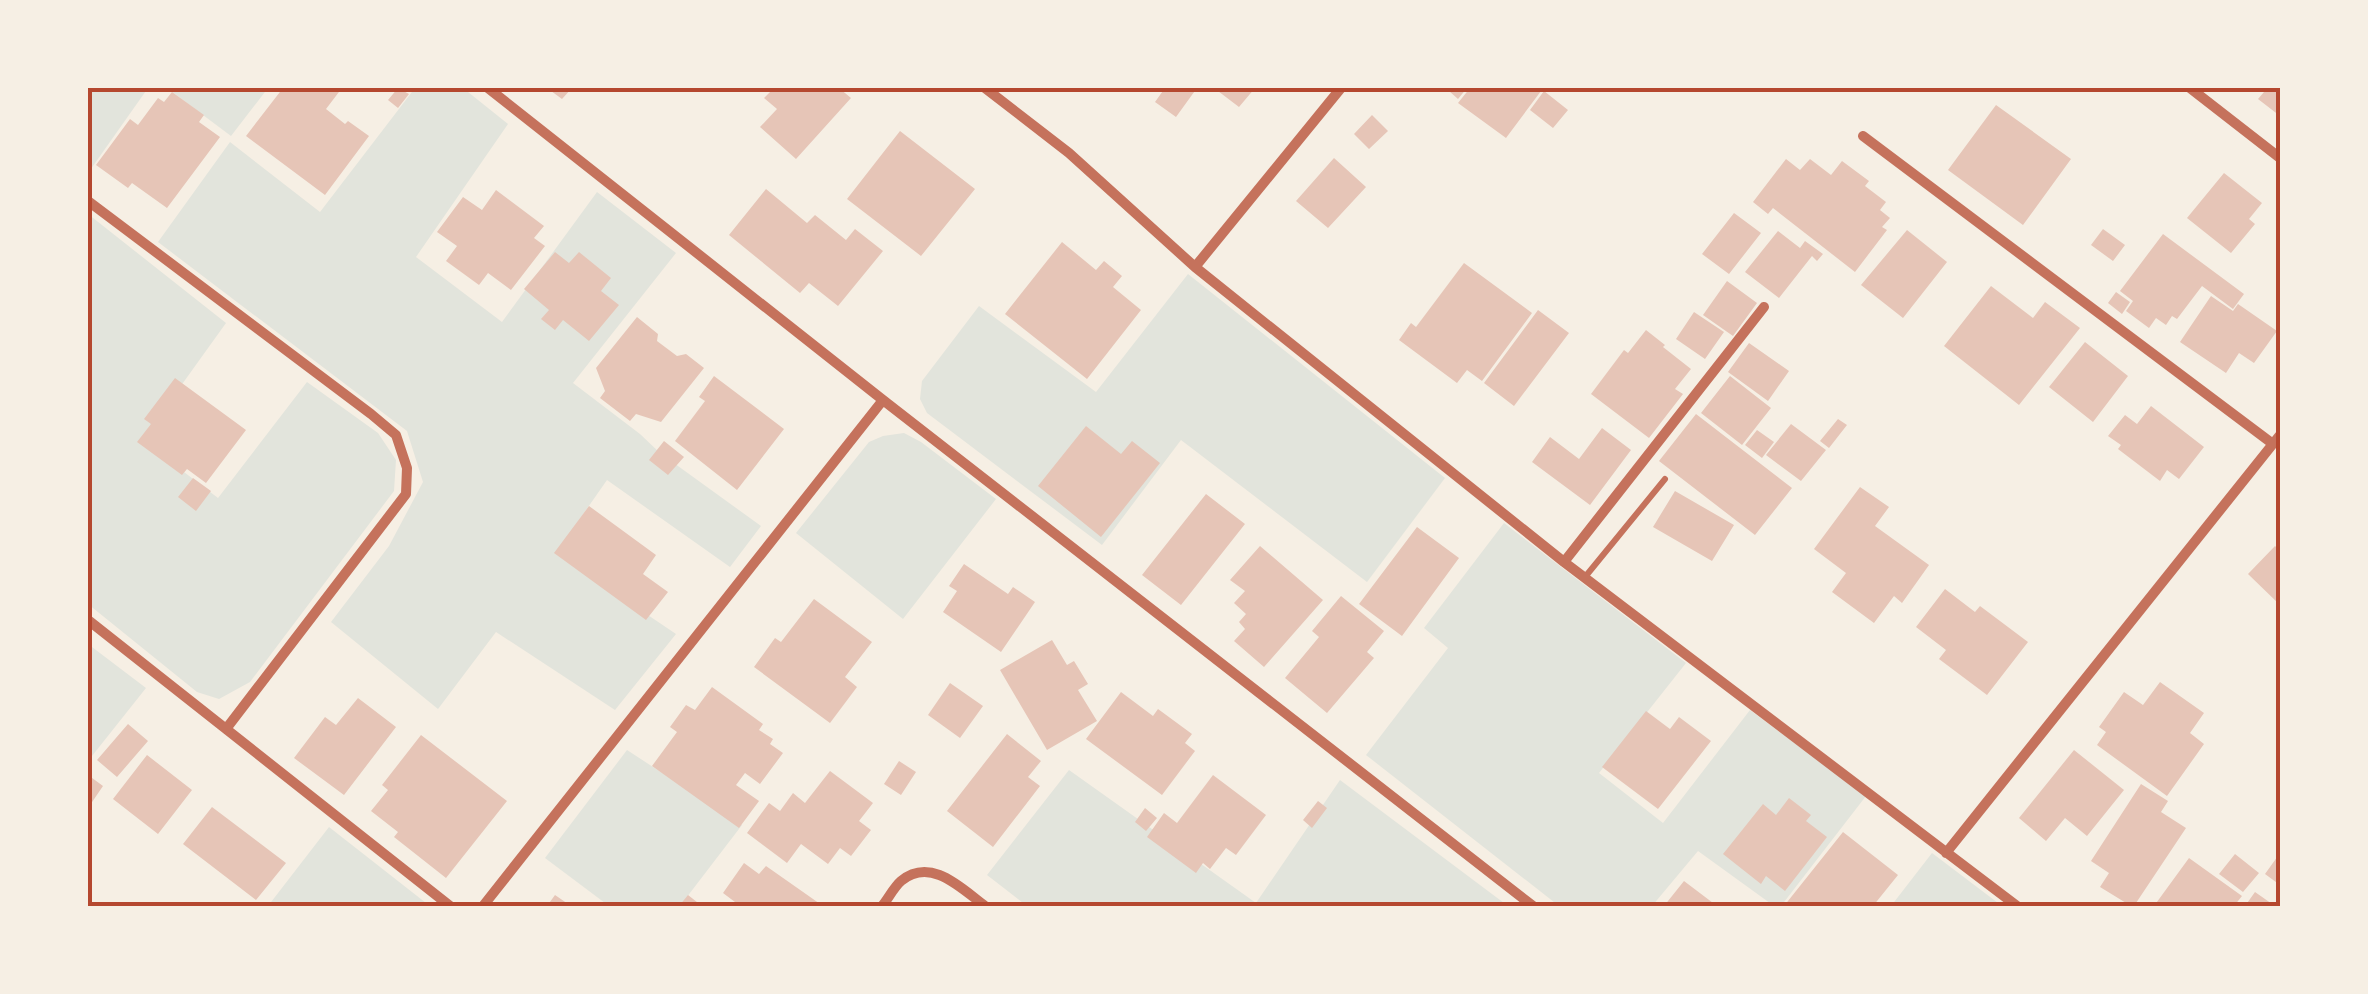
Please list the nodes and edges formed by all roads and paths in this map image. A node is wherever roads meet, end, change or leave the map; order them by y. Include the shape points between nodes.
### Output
1 (488, 88) edge
2 (986, 88) edge
3 (1341, 88) edge
4 (2190, 88) edge
5 (1863, 136) dead end
6 (2280, 158) edge
7 (88, 202) edge
8 (1195, 268) junction
9 (1764, 307) dead end
10 (884, 400) junction
11 (2277, 440) edge
12 (1665, 478) dead end
13 (1564, 562) junction
14 (1585, 578) junction
15 (88, 620) edge
16 (226, 729) junction
17 (1946, 853) junction
18 (450, 906) edge
19 (483, 906) edge
20 (882, 906) edge
21 (984, 906) edge
22 (1533, 906) edge
23 (2017, 906) edge

1 - 10 street
2 - 8 street via 1070,153
3 - 8 street
4 - 6 street
5 - 11 street
7 - 16 street via 371,414 396,435 407,468 406,494
8 - 13 street
9 - 13 street
10 - 19 street
10 - 22 street
11 - 17 street
12 - 14 lane
13 - 14 street
14 - 17 street
15 - 16 street
16 - 18 street
17 - 23 street
20 - 21 street via 902,880 922,872 943,874

